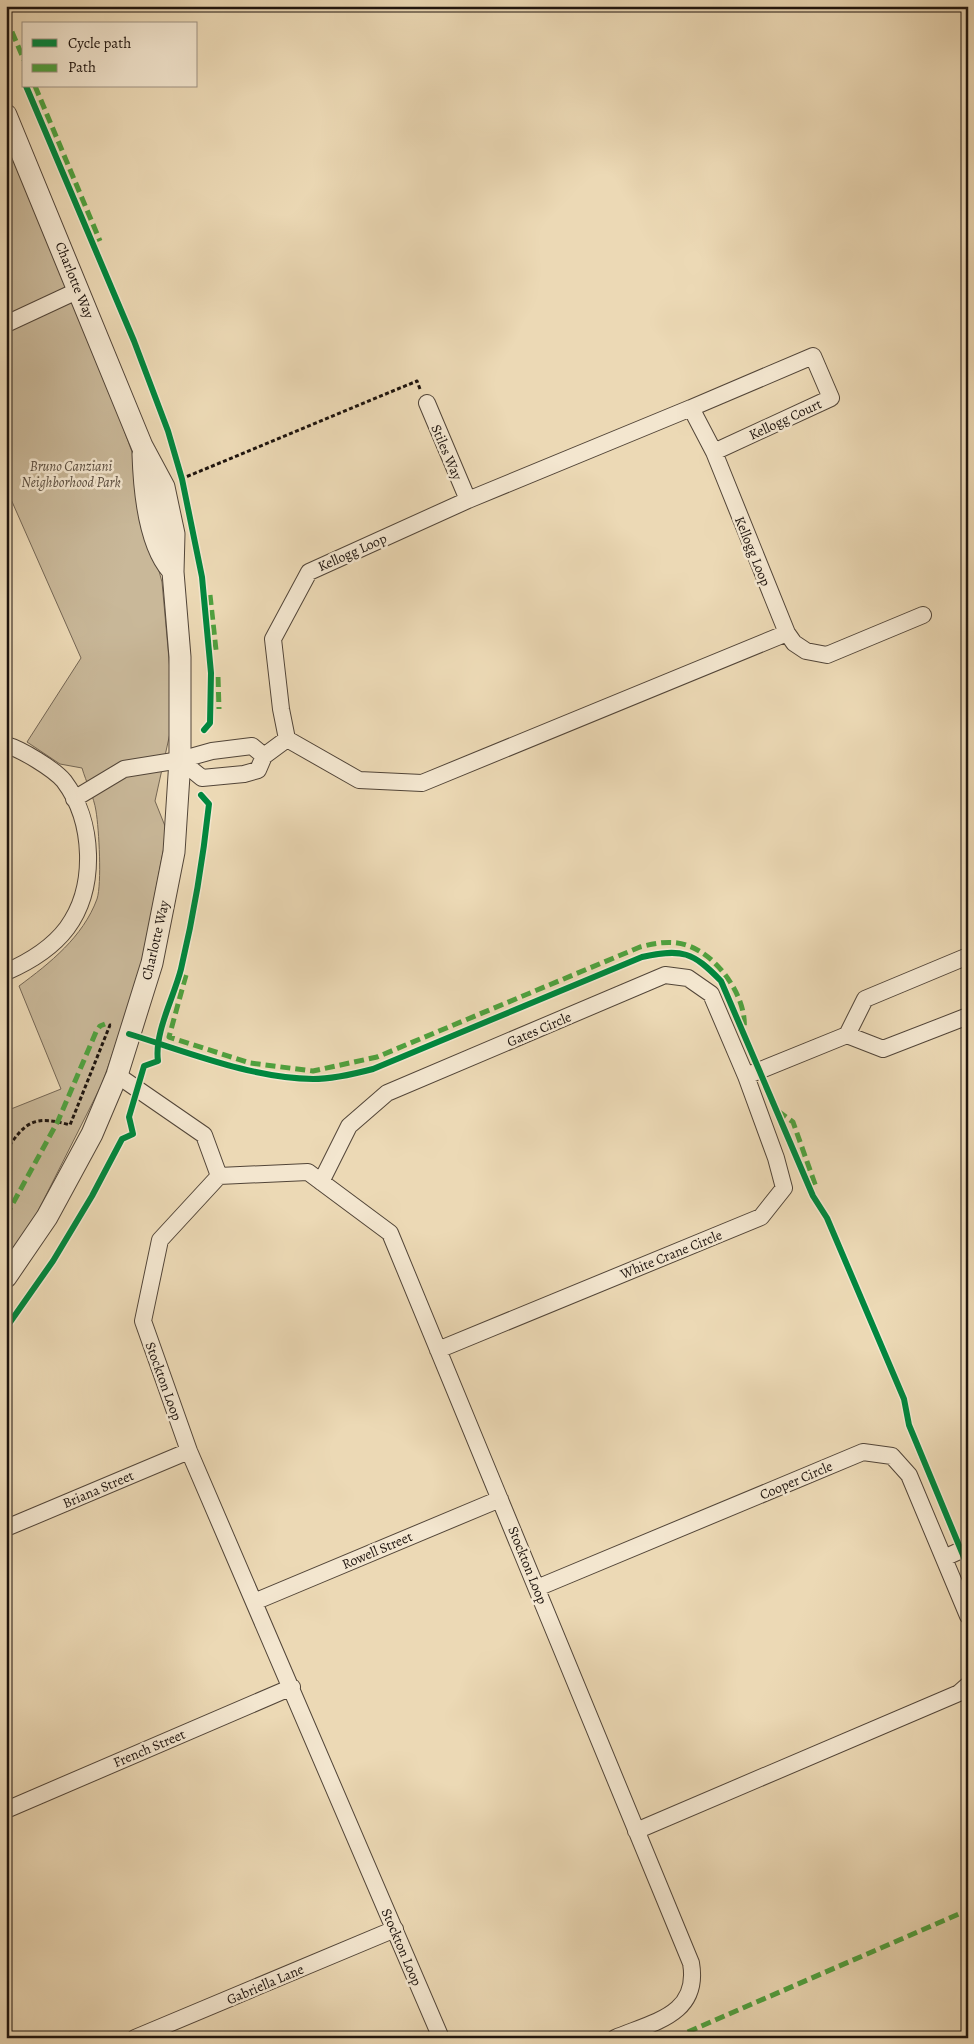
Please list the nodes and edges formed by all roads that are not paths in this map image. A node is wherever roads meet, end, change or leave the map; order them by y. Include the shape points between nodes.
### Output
1 (6, 115) edge
2 (79, 290) junction
3 (6, 324) edge
4 (426, 403) road end
5 (691, 408) junction
6 (142, 446) junction
7 (714, 452) junction
8 (468, 500) junction
9 (174, 572) junction
10 (923, 615) dead end
11 (787, 633) junction
12 (287, 739) junction
13 (6, 745) edge
14 (264, 756) junction
15 (180, 760) junction
16 (74, 799) junction
17 (968, 956) edge
18 (6, 972) edge
19 (968, 1016) edge
20 (847, 1035) junction
21 (117, 1075) junction
22 (746, 1076) junction
23 (219, 1176) junction
24 (321, 1182) junction
25 (6, 1276) edge
26 (438, 1350) junction
27 (190, 1451) junction
28 (500, 1499) junction
29 (6, 1528) edge
30 (968, 1547) edge
31 (944, 1558) junction
32 (537, 1588) junction
33 (254, 1602) junction
34 (968, 1616) edge
35 (968, 1685) edge
36 (292, 1687) junction
37 (6, 1810) edge
38 (636, 1831) junction
39 (395, 1930) junction
40 (135, 2038) edge
41 (441, 2038) edge
42 (615, 2038) edge

1 - 2 street, Charlotte Way
2 - 3 street
2 - 6 street, Charlotte Way
4 - 8 street, Stiles Way
5 - 7 street, Kellogg Loop
5 - 7 street, Kellogg Court via 813,356 831,398
5 - 8 street, Kellogg Loop
6 - 9 street, Charlotte Way via 145,500 164,561
6 - 9 street, Charlotte Way via 176,484
7 - 11 street, Kellogg Loop
8 - 12 street, Kellogg Loop via 309,572 273,639
9 - 15 street, Charlotte Way via 180,657
10 - 11 street, Kellogg Loop via 827,655 806,651
11 - 12 street via 422,783 358,780
12 - 14 street
13 - 16 street via 51,770 63,780
14 - 15 street via 252,746 212,751
14 - 15 street via 258,770 202,778
15 - 16 street via 124,769
15 - 21 street, Charlotte Way via 172,861 152,963
16 - 18 street via 86,833 88,852 81,902 68,927 50,947
17 - 20 street via 865,998
19 - 20 street via 883,1049
20 - 22 street
21 - 23 street via 204,1135
21 - 25 street, Charlotte Way via 92,1134 47,1217
22 - 24 street, Gates Circle via 711,994 688,978 665,975 388,1093 349,1126
22 - 26 street, White Crane Circle via 784,1188 761,1217
23 - 24 street, Stockton Loop via 308,1172
23 - 27 street, Stockton Loop via 160,1240 143,1321
24 - 26 street, Stockton Loop via 390,1233
26 - 28 street, Stockton Loop
27 - 29 street, Briana Street
27 - 33 street, Stockton Loop
28 - 32 street, Stockton Loop
28 - 33 street, Rowell Street
30 - 31 street
31 - 32 street, Cooper Circle via 909,1475 892,1456 863,1452
31 - 34 street, Cooper Circle
32 - 38 street, Stockton Loop
33 - 36 street, Stockton Loop
35 - 38 street via 958,1693
36 - 37 street, French Street
36 - 39 street, Stockton Loop
38 - 42 street, Stockton Loop via 691,1963 694,1979 681,2006 668,2016
39 - 40 street, Gabriella Lane
39 - 41 street, Stockton Loop

